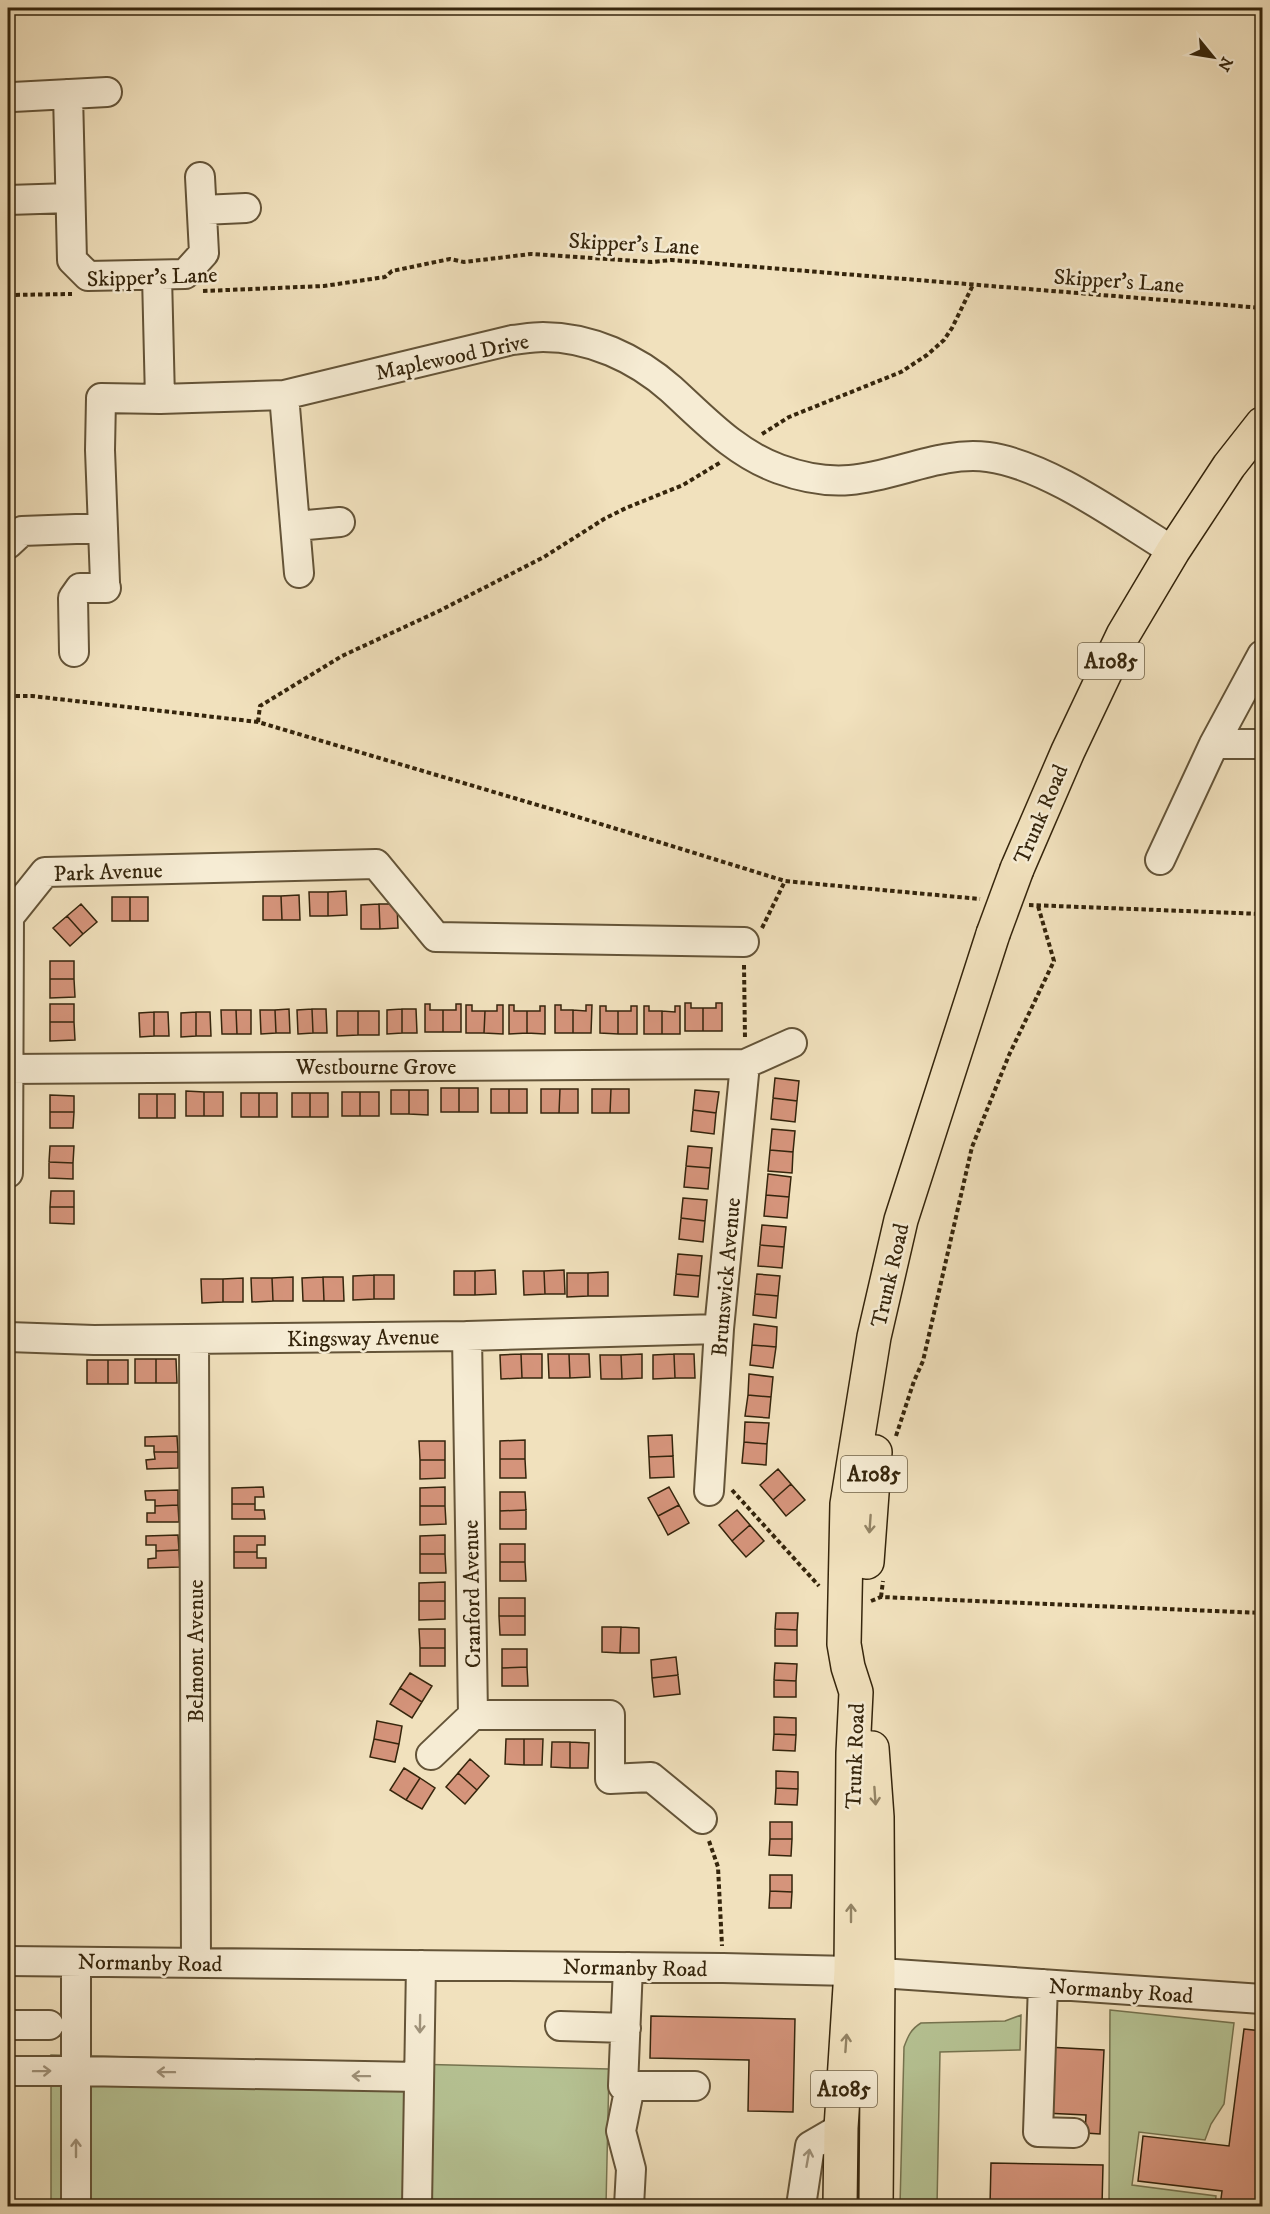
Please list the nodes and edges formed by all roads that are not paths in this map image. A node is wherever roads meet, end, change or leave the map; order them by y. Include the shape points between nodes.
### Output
1 (107, 92) dead end
2 (68, 94) junction
3 (13, 97) dead end
4 (200, 177) dead end
5 (70, 198) junction
6 (8, 200) edge
7 (246, 208) dead end
8 (202, 210) junction
9 (157, 284) junction
10 (284, 395) junction
11 (160, 399) junction
12 (1263, 424) edge
13 (340, 522) dead end
14 (296, 526) junction
15 (103, 528) junction
16 (8, 544) edge
17 (1173, 551) junction
18 (299, 573) dead end
19 (75, 652) dead end
20 (1263, 655) edge
21 (1214, 744) junction
22 (1263, 744) edge
23 (1160, 860) dead end
24 (744, 942) road end
25 (792, 1043) dead end
26 (745, 1064) junction
27 (8, 1069) edge
28 (8, 1173) edge
29 (719, 1329) junction
30 (467, 1336) junction
31 (8, 1337) edge
32 (194, 1339) junction
33 (709, 1491) road end
34 (473, 1715) junction
35 (431, 1755) dead end
36 (702, 1819) road end
37 (8, 1961) edge
38 (76, 1962) junction
39 (196, 1963) junction
40 (421, 1965) junction
41 (628, 1967) junction
42 (865, 1972) junction
43 (1043, 1984) junction
44 (1263, 2000) edge
45 (8, 2025) edge
46 (49, 2025) dead end
47 (560, 2026) dead end
48 (626, 2028) junction
49 (76, 2071) junction
50 (8, 2072) edge
51 (419, 2077) junction
52 (630, 2086) junction
53 (695, 2086) dead end
54 (841, 2128) junction
55 (1074, 2133) dead end
56 (877, 2141) junction
57 (76, 2206) edge
58 (417, 2206) edge
59 (629, 2206) edge
60 (801, 2206) edge
61 (840, 2206) edge
62 (864, 2206) edge
63 (876, 2206) edge

1 - 2 street
2 - 3 street
2 - 5 street
4 - 8 street
5 - 6 street
5 - 9 street via 72,260 88,276
7 - 8 street
8 - 9 street via 204,253 184,274
9 - 11 street
10 - 11 street, Maplewood Drive
10 - 14 street
10 - 17 street, Maplewood Drive via 512,340 572,340 600,346 646,370 740,449 785,471 849,480 934,460 988,457 1058,482
11 - 15 street, Maplewood Drive via 101,398
12 - 17 main road, Trunk Road / A1085 via 1229,466
13 - 14 street
14 - 18 street
15 - 16 street via 22,531
15 - 19 street, Maplewood Drive via 106,585 80,588 73,598
17 - 42 main road, Trunk Road / A1085, bridge via 1123,635 1017,869 901,1220 874,1337 848,1504 864,1600 844,1644 856,1692 852,1753
20 - 21 street
21 - 22 street
21 - 23 street
24 - 27 street, Park Avenue via 436,938 376,864 45,872 9,917
25 - 26 street
26 - 27 street, Westbourne Grove
26 - 29 street, Brunswick Avenue
27 - 28 street, Park Avenue
29 - 30 street, Kingsway Avenue
29 - 33 street, Brunswick Avenue
30 - 32 street, Kingsway Avenue
30 - 34 street, Cranford Avenue
31 - 32 street, Kingsway Avenue
32 - 39 street, Belmont Avenue
34 - 35 street
34 - 36 street via 610,1715 610,1779 651,1777
37 - 38 street, Normanby Road
38 - 39 street, Normanby Road
38 - 49 street
39 - 40 street, Normanby Road
40 - 41 street, Normanby Road
40 -> 51 street
41 - 42 street, Normanby Road
41 - 48 street
42 - 43 street, Normanby Road
54 -> 42 main road, Trunk Road / A1085
42 - 56 main road, A1085
43 - 44 street, Normanby Road
43 - 55 street via 1038,2132
45 - 46 street
47 - 48 street
48 - 52 street via 623,2086
50 -> 49 street
51 -> 49 street
57 -> 49 street
51 - 58 street
52 - 53 street
52 - 59 street via 621,2131 631,2169
60 -> 54 street via 810,2146
54 - 61 main road, Trunk Road / A1085
56 - 62 street
56 - 63 main road, A1085

